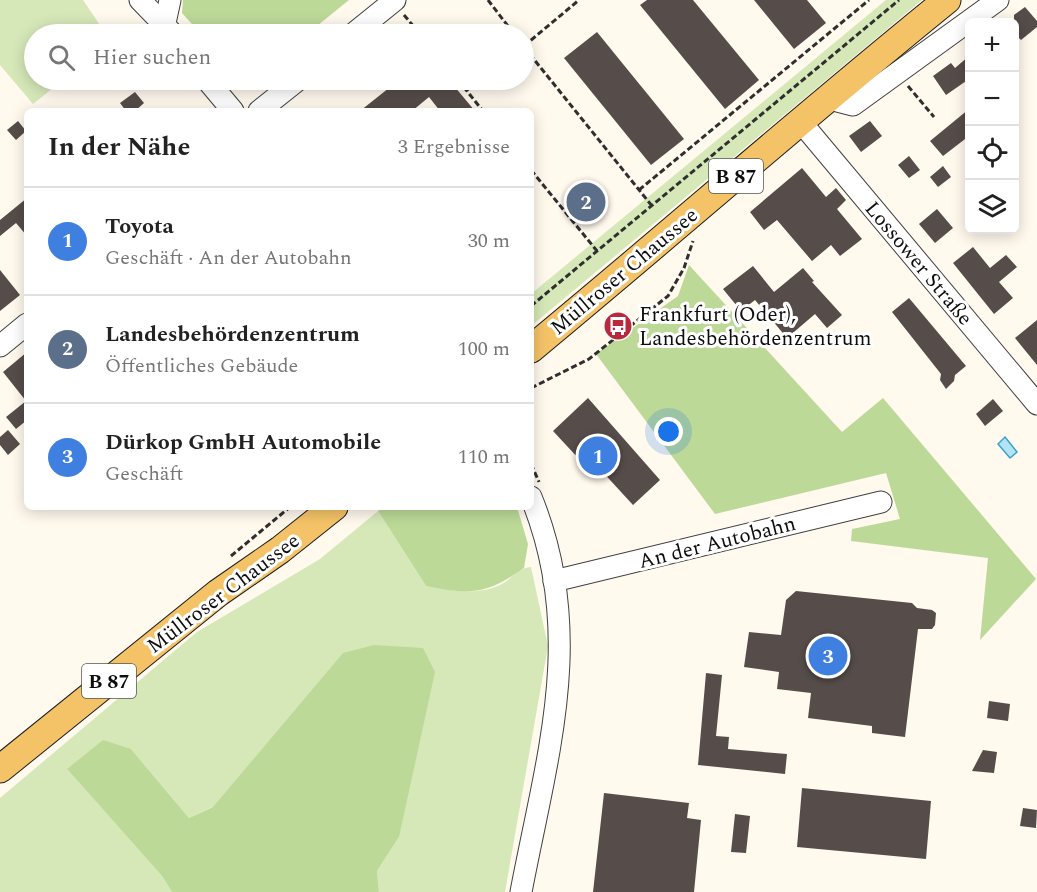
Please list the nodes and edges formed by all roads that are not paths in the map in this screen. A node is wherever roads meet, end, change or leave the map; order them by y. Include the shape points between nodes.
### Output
1 (140, 0) edge
2 (170, 0) edge
3 (947, 0) edge
4 (998, 0) edge
5 (394, 1) edge
6 (164, 24) edge
7 (169, 24) edge
8 (365, 24) edge
9 (215, 90) edge
10 (285, 90) edge
11 (826, 98) junction
12 (230, 108) edge
13 (263, 108) edge
14 (801, 121) junction
15 (24, 326) edge
16 (0, 346) edge
17 (534, 346) edge
18 (1037, 404) edge
19 (881, 502) dead end
20 (534, 508) edge
21 (330, 510) edge
22 (554, 581) junction
23 (0, 769) edge
24 (520, 892) edge

1 - 6 street
2 - 7 street
3 - 11 main road, Müllroser Chaussee / B 87
4 - 11 street via 853,105
5 - 8 street
9 - 12 street
10 - 13 street
11 - 14 main road, Müllroser Chaussee / B 87
14 - 17 main road, Müllroser Chaussee / B 87
14 - 18 street, Lossower Straße
15 - 16 street
19 - 22 street, An der Autobahn
20 - 22 street
21 - 23 main road, Müllroser Chaussee / B 87 via 218,594
22 - 24 street via 560,618 559,696

